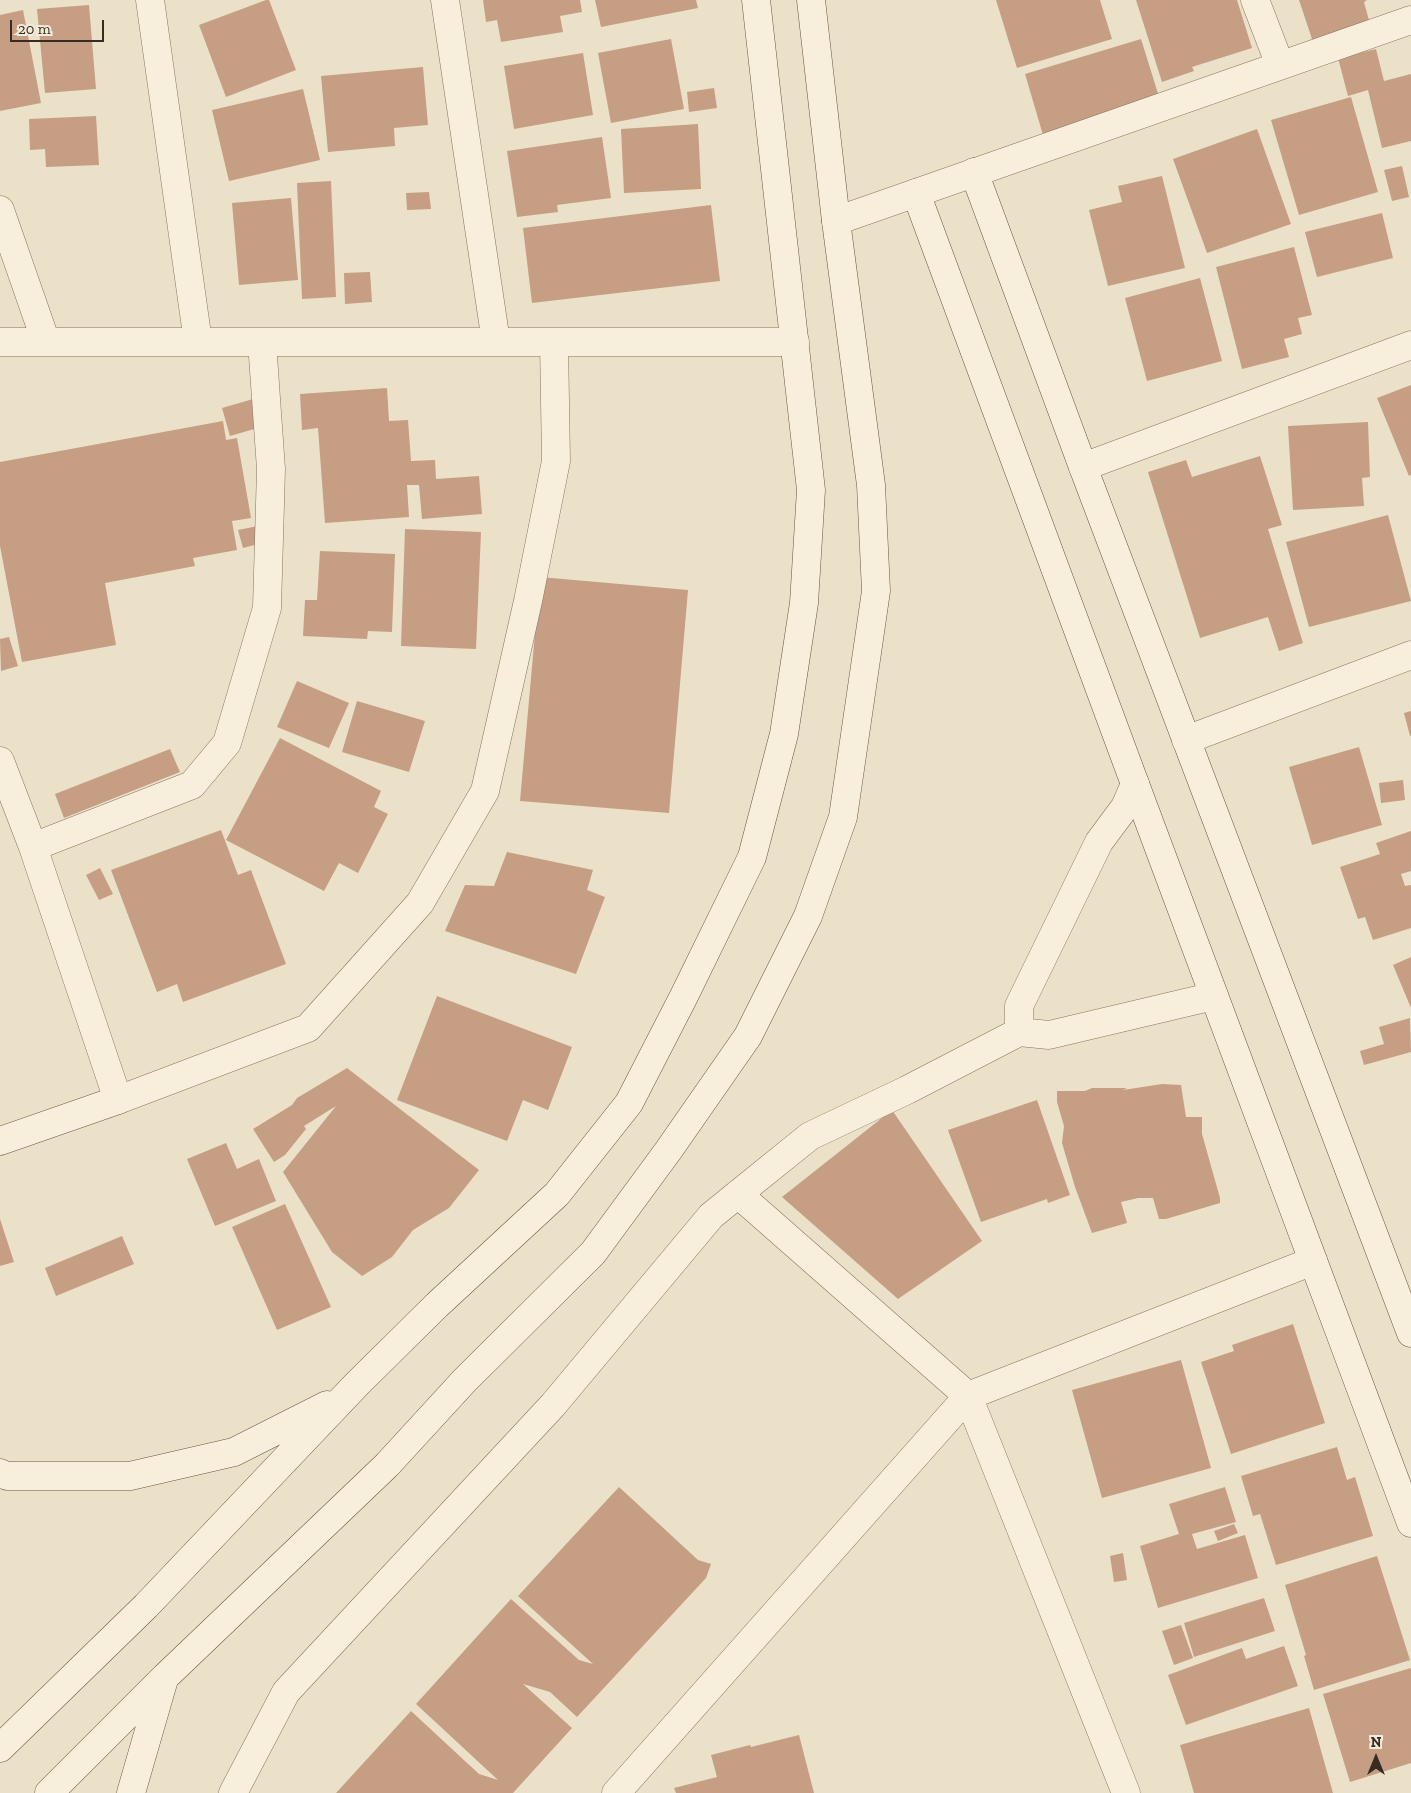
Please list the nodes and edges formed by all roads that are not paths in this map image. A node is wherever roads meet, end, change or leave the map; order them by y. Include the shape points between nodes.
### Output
1 (150, 0) edge
2 (445, 0) edge
3 (756, 0) edge
4 (811, 0) edge
5 (1255, 0) edge
6 (1411, 20) edge
7 (1280, 65) junction
8 (974, 172) junction
9 (916, 193) junction
10 (0, 210) edge
11 (836, 221) junction
12 (0, 342) edge
13 (46, 342) junction
14 (198, 342) junction
15 (262, 342) junction
16 (496, 342) junction
17 (554, 342) junction
18 (795, 342) junction
19 (1411, 345) edge
20 (1083, 467) junction
21 (1411, 655) edge
22 (1186, 740) junction
23 (0, 761) edge
24 (1135, 784) junction
25 (33, 847) junction
26 (1214, 996) junction
27 (1019, 1032) junction
28 (118, 1100) junction
29 (0, 1141) edge
30 (738, 1194) junction
31 (1313, 1261) junction
32 (1411, 1333) edge
33 (357, 1384) junction
34 (968, 1396) junction
35 (0, 1473) edge
36 (1411, 1523) edge
37 (165, 1677) junction
38 (0, 1748) edge
39 (49, 1793) edge
40 (131, 1793) edge
41 (233, 1793) edge
42 (616, 1793) edge
43 (1126, 1793) edge

1 - 14 street
2 - 16 street
3 - 18 street
4 - 11 street
5 - 7 street
6 - 7 street
7 - 8 street
8 - 9 street
8 - 20 street
9 - 11 street
9 - 24 street
10 - 13 street
11 - 37 street via 871,485 876,591 844,817 808,916 748,1036 593,1253 465,1380 387,1465
12 - 13 street
13 - 14 street
14 - 15 street
15 - 16 street
15 - 25 street via 272,469 267,608 227,743 192,785
16 - 17 street
17 - 18 street
17 - 28 street via 556,461 485,791 420,904 308,1028
18 - 33 street via 812,490 804,603 784,734 752,857 628,1103 556,1194
19 - 20 street
20 - 22 street
21 - 22 street
22 - 32 street
23 - 25 street
24 - 26 street
24 - 27 street via 1125,807 1099,842 1019,1006
25 - 28 street
26 - 27 street via 1049,1035
26 - 31 street
27 - 30 street via 810,1136
28 - 29 street
30 - 34 street
30 - 41 street via 711,1216 553,1405 286,1692
31 - 34 street
31 - 36 street
33 - 35 street via 330,1404 234,1452 130,1476 7,1476
33 - 38 street via 146,1606
34 - 42 street
34 - 43 street
37 - 39 street
37 - 40 street

